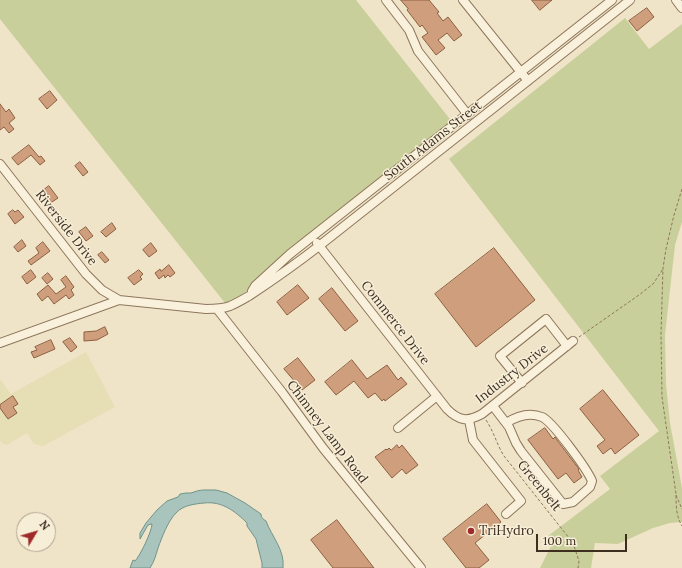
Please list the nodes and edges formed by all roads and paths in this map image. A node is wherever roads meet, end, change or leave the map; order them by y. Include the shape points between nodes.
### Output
1 (386, 0) edge
2 (463, 0) edge
3 (612, 0) edge
4 (630, 0) edge
5 (676, 0) edge
6 (682, 8) edge
7 (521, 72) junction
8 (528, 81) junction
9 (468, 115) junction
10 (0, 164) edge
11 (682, 189) edge
12 (312, 237) junction
13 (319, 246) junction
14 (663, 268) junction
15 (248, 296) junction
16 (119, 300) junction
17 (217, 309) junction
18 (0, 343) edge
19 (570, 344) junction
20 (522, 383) junction
21 (437, 396) junction
22 (493, 406) junction
23 (482, 414) junction
24 (466, 420) junction
25 (506, 423) junction
26 (398, 428) dead end
27 (676, 494) junction
28 (682, 508) edge
29 (506, 514) dead end
30 (682, 526) edge
31 (421, 568) edge
32 (578, 568) edge

1 - 9 street via 409,30 418,51
2 - 7 street
3 - 7 street, South Adams Street
4 - 8 street, South Adams Street
5 - 6 street
7 - 8 street
7 - 9 street, South Adams Street
8 - 13 street, South Adams Street
9 - 12 street, South Adams Street
10 - 16 street, Riverside Drive via 86,274 102,290
11 - 14 path
12 - 13 street, Commerce Drive
12 - 15 street, South Adams Street via 255,286
13 - 15 street, South Adams Street
13 - 21 street, Commerce Drive
14 - 19 path via 653,284
14 - 27 path via 660,334 662,397
15 - 17 street, South Adams Street via 237,303
16 - 17 street, South Adams Street
16 - 18 street
17 - 31 street, Chimney Lamp Road via 328,454
19 - 20 street, Industry Drive
19 - 20 street via 546,319 500,356
20 - 22 street, Industry Drive
21 - 24 street, Commerce Drive via 452,414
21 - 26 street
22 - 23 street, Industry Drive
22 - 25 street
23 - 24 street, Industry Drive
23 - 32 path, Greenbelt via 504,456 573,543 579,561
24 - 29 street via 473,440 521,501
25 - 25 street via 521,451 563,504 573,502 590,487 592,481 584,465 544,418 530,415
27 - 28 path
27 - 30 path via 676,505

